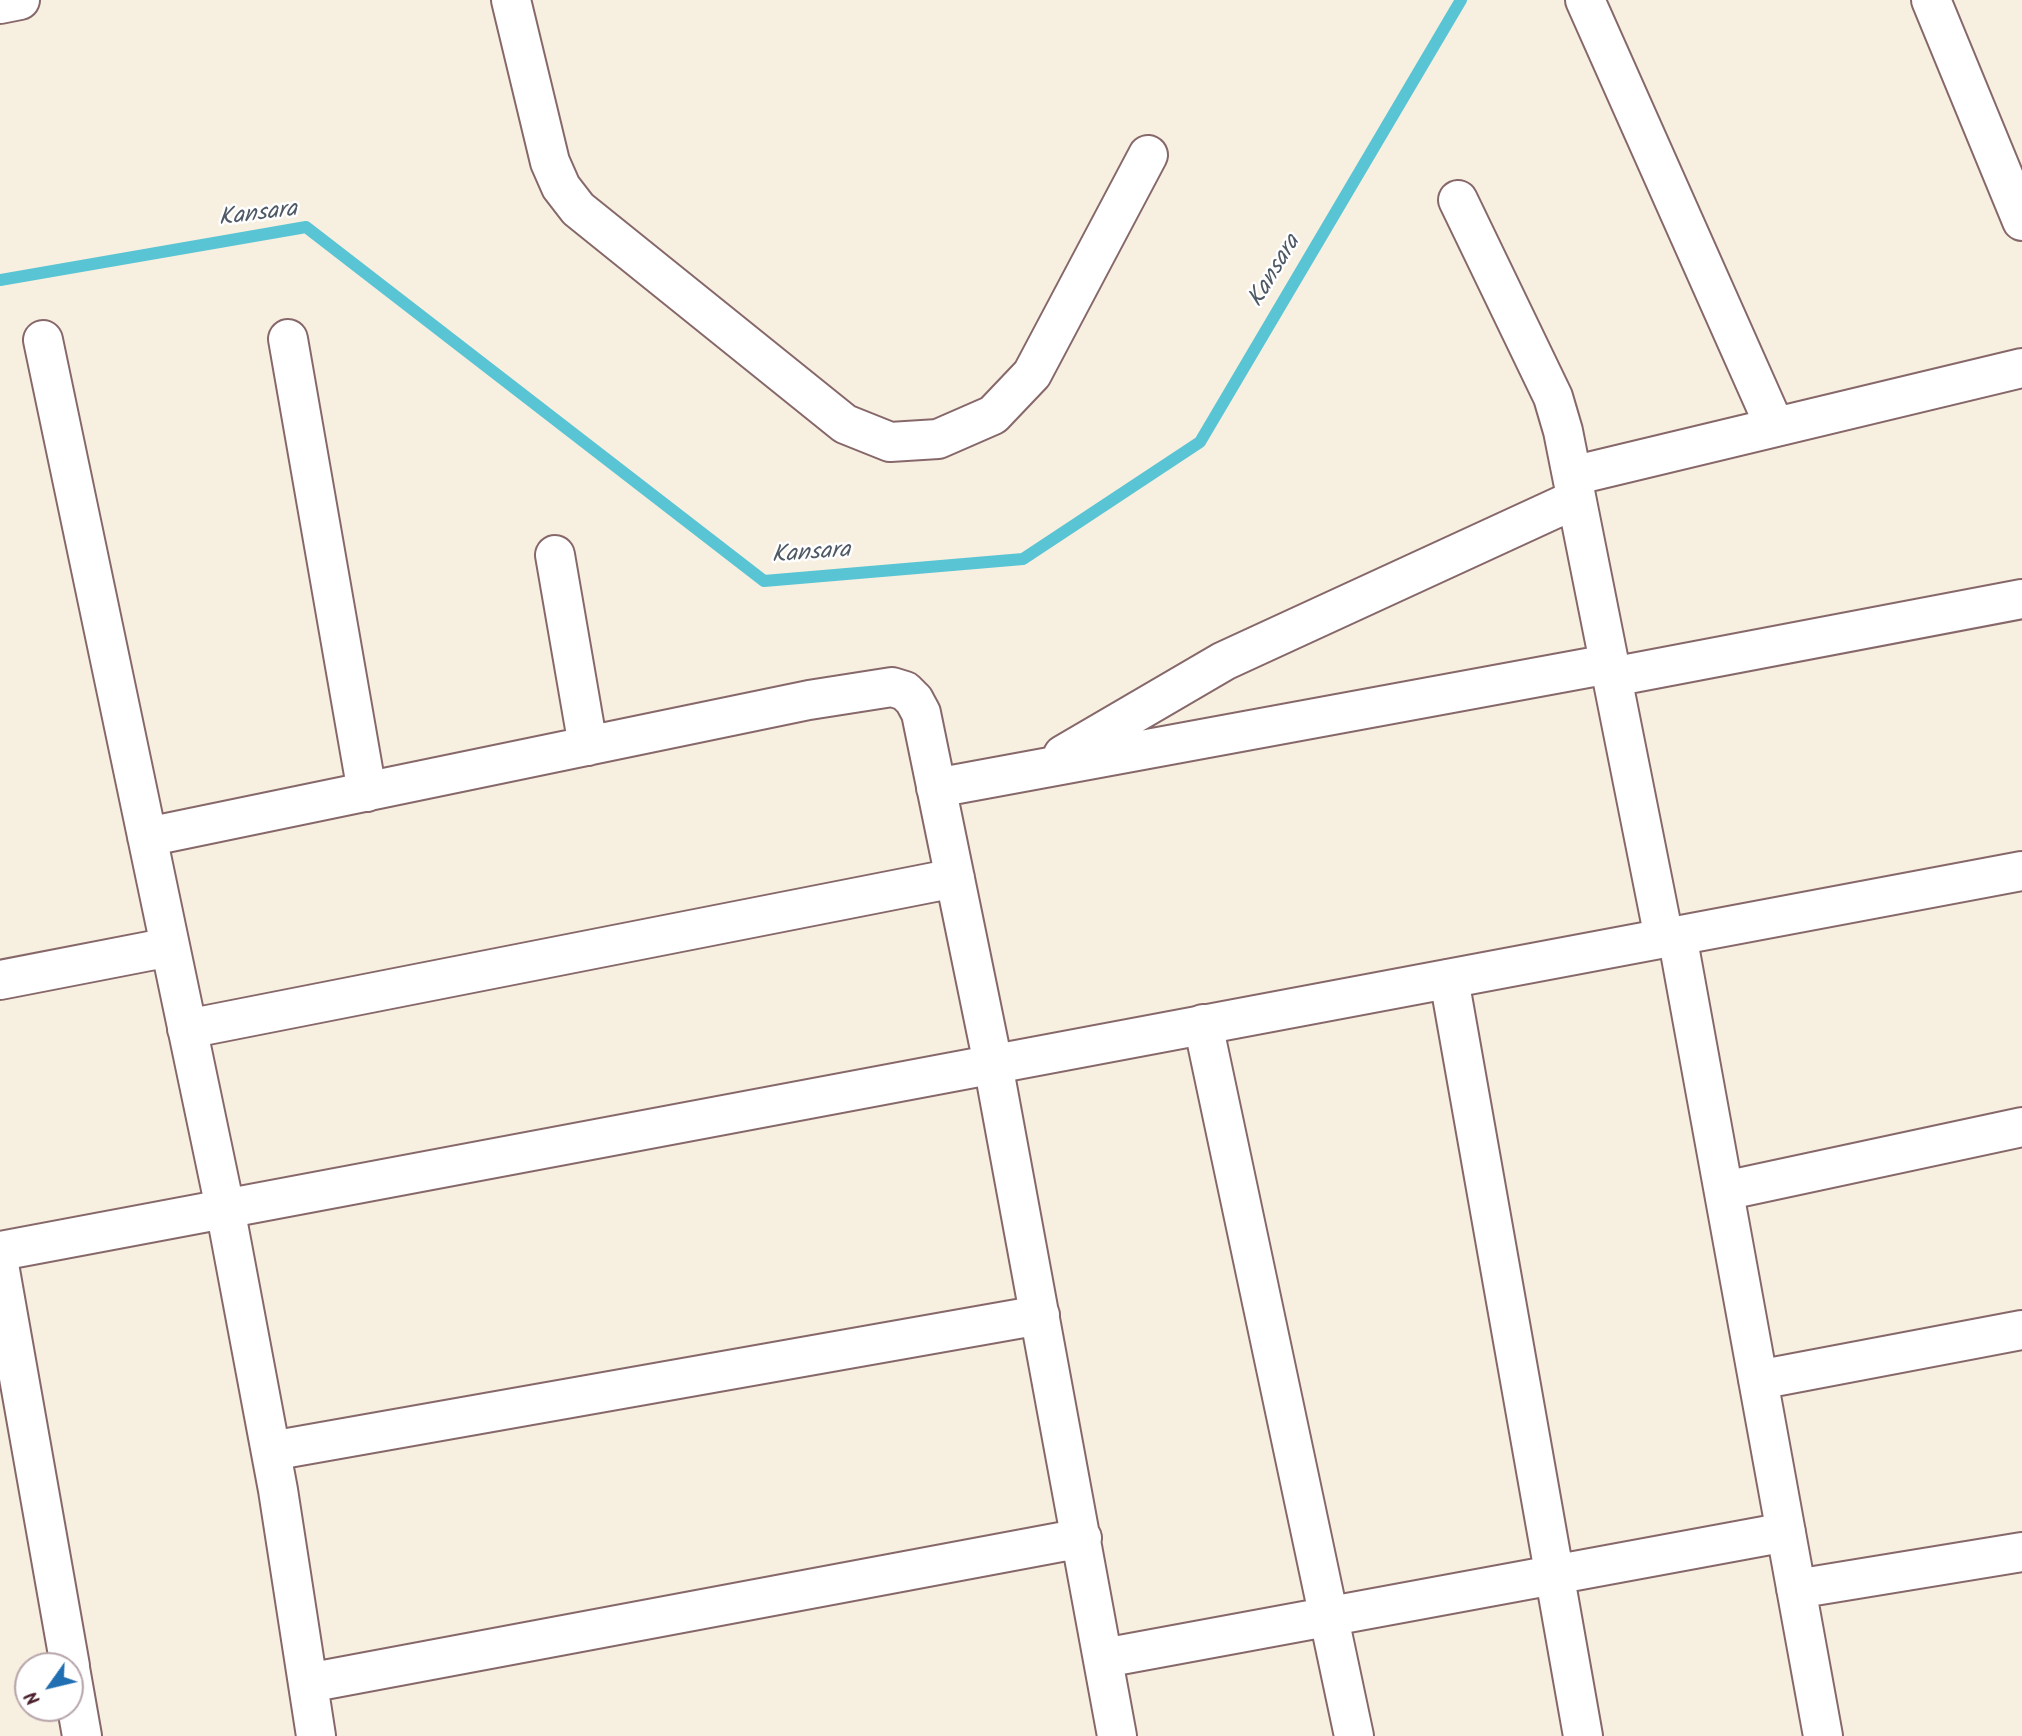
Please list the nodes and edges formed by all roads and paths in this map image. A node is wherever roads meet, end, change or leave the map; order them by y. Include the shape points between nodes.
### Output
1 (19, 0) edge
2 (511, 0) edge
3 (1585, 0) edge
4 (1931, 0) edge
5 (0, 4) edge
6 (1149, 155) dead end
7 (1458, 200) dead end
8 (2022, 222) edge
9 (288, 339) dead end
10 (43, 340) dead end
11 (2022, 368) edge
12 (1775, 427) junction
13 (1574, 487) junction
14 (555, 555) dead end
15 (2022, 599) edge
16 (1610, 670) junction
17 (588, 746) junction
18 (1040, 768) junction
19 (936, 788) junction
20 (368, 792) junction
21 (147, 837) junction
22 (2022, 871) edge
23 (955, 878) junction
24 (1671, 937) junction
25 (170, 947) junction
26 (1449, 979) junction
27 (0, 980) edge
28 (1203, 1024) junction
29 (187, 1029) junction
30 (993, 1064) junction
31 (2022, 1127) edge
32 (1724, 1191) junction
33 (225, 1208) junction
34 (0, 1251) edge
35 (0, 1270) edge
36 (1040, 1315) junction
37 (2022, 1330) edge
38 (1758, 1380) junction
39 (271, 1451) junction
40 (1786, 1532) junction
41 (1082, 1538) junction
42 (2022, 1552) edge
43 (1555, 1575) junction
44 (1796, 1588) junction
45 (1328, 1617) junction
46 (67, 1652) edge
47 (1104, 1658) junction
48 (308, 1683) junction
49 (316, 1736) edge
50 (1117, 1736) edge
51 (1354, 1736) edge
52 (1583, 1736) edge
53 (1822, 1736) edge

1 - 5 street
2 - 6 street via 550,162 578,209 845,424 890,442 938,439 993,415 1032,374
3 - 12 street
4 - 8 street
7 - 13 street via 1553,397
9 - 20 street
10 - 21 street
11 - 12 street
12 - 13 street
13 - 16 street
13 - 18 street via 1213,666
14 - 17 street
15 - 16 street
16 - 18 street
16 - 24 street
17 - 19 street via 892,687 905,691 921,713
17 - 20 street
18 - 19 street
19 - 23 street
20 - 21 street
21 - 25 street
22 - 24 street
23 - 29 street
23 - 30 street
24 - 26 street
24 - 32 street
25 - 27 street
25 - 29 street
26 - 28 street
26 - 43 street
28 - 30 street
28 - 45 street
29 - 33 street
30 - 33 street
30 - 36 street
31 - 32 street
32 - 38 street
33 - 34 street
33 - 39 street
35 - 46 street
36 - 39 street
36 - 41 street
37 - 38 street
38 - 40 street
39 - 48 street
40 - 43 street
40 - 44 street
41 - 47 street
41 - 48 street
42 - 44 street
43 - 45 street
43 - 52 street
44 - 53 street
45 - 47 street
45 - 51 street
47 - 50 street
48 - 49 street

